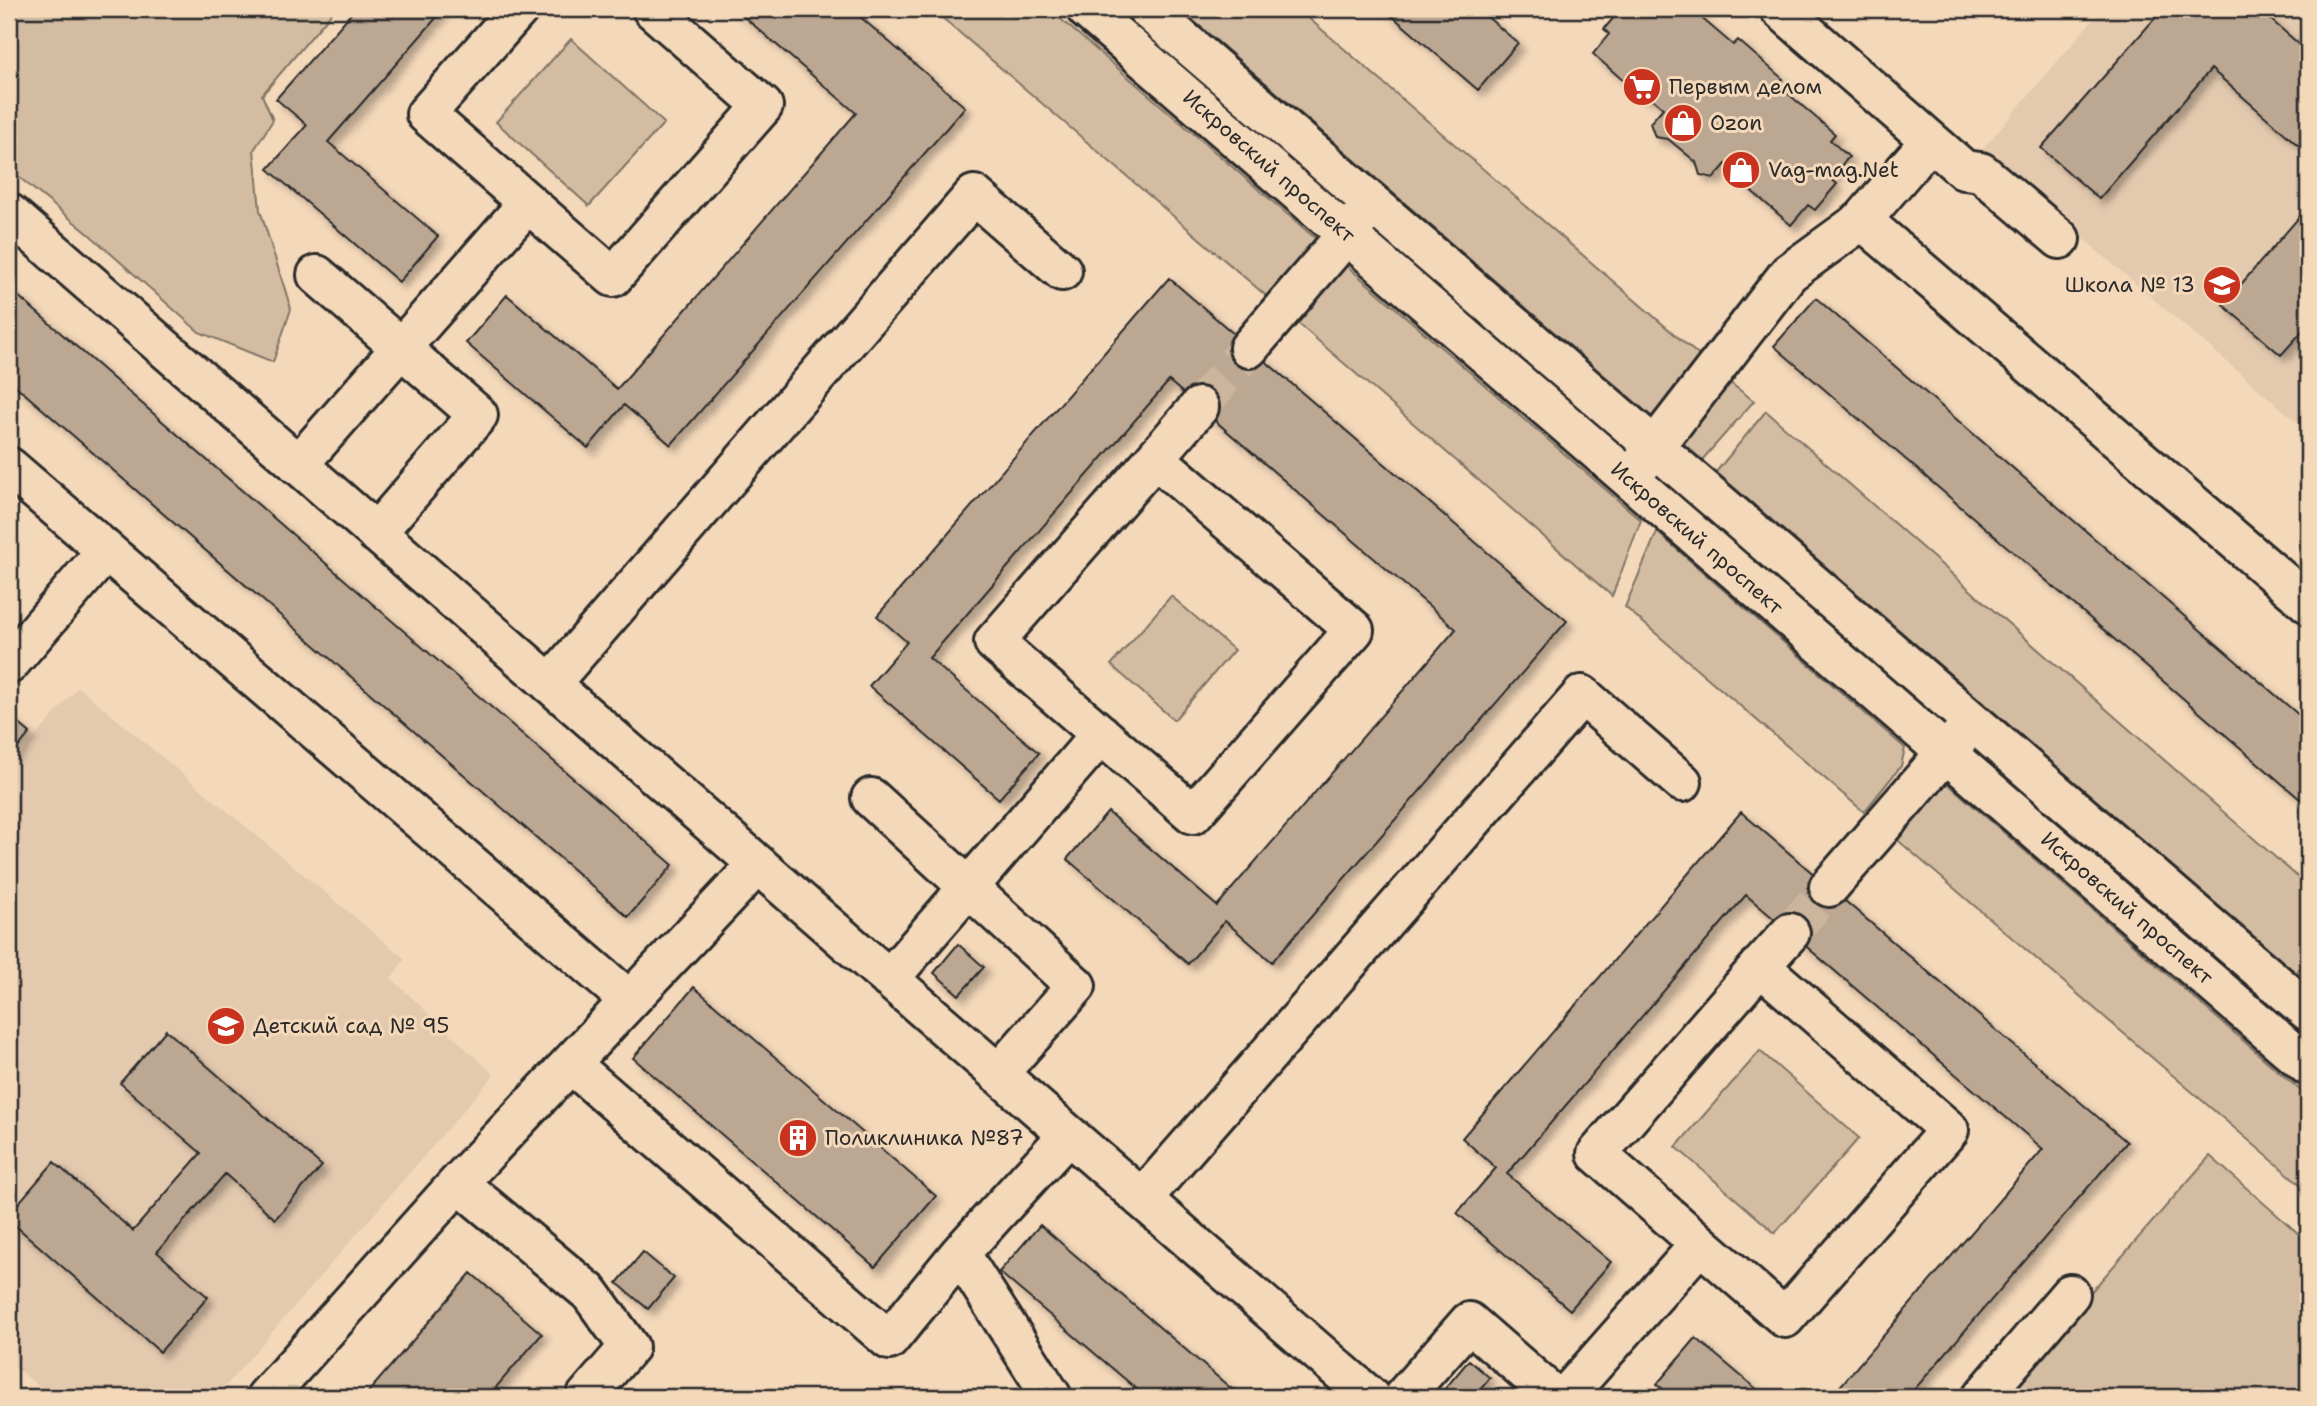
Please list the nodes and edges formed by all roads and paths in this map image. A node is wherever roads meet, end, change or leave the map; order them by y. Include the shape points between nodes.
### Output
1 (519, 9) edge
2 (652, 9) edge
3 (1086, 9) edge
4 (1147, 9) edge
5 (1780, 9) edge
6 (1930, 141) junction
7 (528, 203) junction
8 (1373, 203) junction
9 (9, 213) edge
10 (1862, 220) junction
11 (1346, 233) junction
12 (2060, 239) dead end
13 (1062, 271) dead end
14 (317, 275) dead end
15 (401, 348) junction
16 (1249, 348) tunnel mouth
17 (1199, 407) tunnel mouth
18 (1655, 448) junction
19 (1156, 458) junction
20 (298, 465) junction
21 (9, 467) edge
22 (1629, 479) junction
23 (376, 533) junction
24 (107, 551) junction
25 (2308, 603) edge
26 (9, 664) edge
27 (550, 684) junction
28 (1973, 722) junction
29 (1101, 734) junction
30 (1947, 751) junction
31 (1682, 782) dead end
32 (871, 798) dead end
33 (757, 865) junction
34 (970, 886) junction
35 (1829, 887) tunnel mouth
36 (1790, 933) tunnel mouth
37 (1760, 966) junction
38 (889, 979) junction
39 (629, 1000) junction
40 (2308, 1011) edge
41 (571, 1064) junction
42 (2308, 1066) edge
43 (998, 1074) junction
44 (1068, 1135) junction
45 (458, 1184) junction
46 (1142, 1199) junction
47 (1700, 1244) junction
48 (960, 1253) junction
49 (2070, 1294) dead end
50 (266, 1397) edge
51 (586, 1397) edge
52 (1052, 1397) edge
53 (1370, 1397) edge
54 (1403, 1397) edge
55 (1555, 1397) edge
56 (1565, 1397) edge
57 (1982, 1397) edge

1 - 7 street via 426,114
2 - 7 street via 763,106 613,277
3 - 11 street, Искровский проспект
4 - 8 street, Искровский проспект
5 - 6 street
6 - 10 street
6 - 12 street via 1964,170 1981,172
7 - 15 street
8 - 11 street
8 - 18 street, Искровский проспект
9 - 20 street
10 - 18 street via 1789,273
10 - 25 street
11 - 16 street
11 - 22 street, Искровский проспект
13 - 27 street via 974,195
14 - 15 street
15 - 20 street
15 - 23 street via 478,415
17 - 19 street
18 - 22 street
18 - 28 street, Искровский проспект
19 - 29 street via 994,642
19 - 29 street via 1354,630 1193,814
20 - 23 street
21 - 24 street
22 - 30 street, Искровский проспект
23 - 27 street
24 - 26 street
24 - 39 street
27 - 33 street
28 - 30 street
28 - 40 street, Искровский проспект
29 - 34 street
30 - 35 street
30 - 42 street, Искровский проспект
31 - 46 street via 1582,695
32 - 34 street
33 - 38 street
33 - 39 street
34 - 38 street
34 - 43 street via 1076,986
36 - 37 street
37 - 47 street via 1597,1154
37 - 47 street via 1949,1130 1785,1318
38 - 43 street
39 - 41 street
41 - 45 street
41 - 48 street via 889,1340
43 - 44 street
44 - 46 street
44 - 48 street
45 - 50 street
45 - 51 street via 590,1293 629,1347
46 - 53 street
47 - 56 street
48 - 52 street
49 - 57 street
54 - 55 street via 1469,1322

